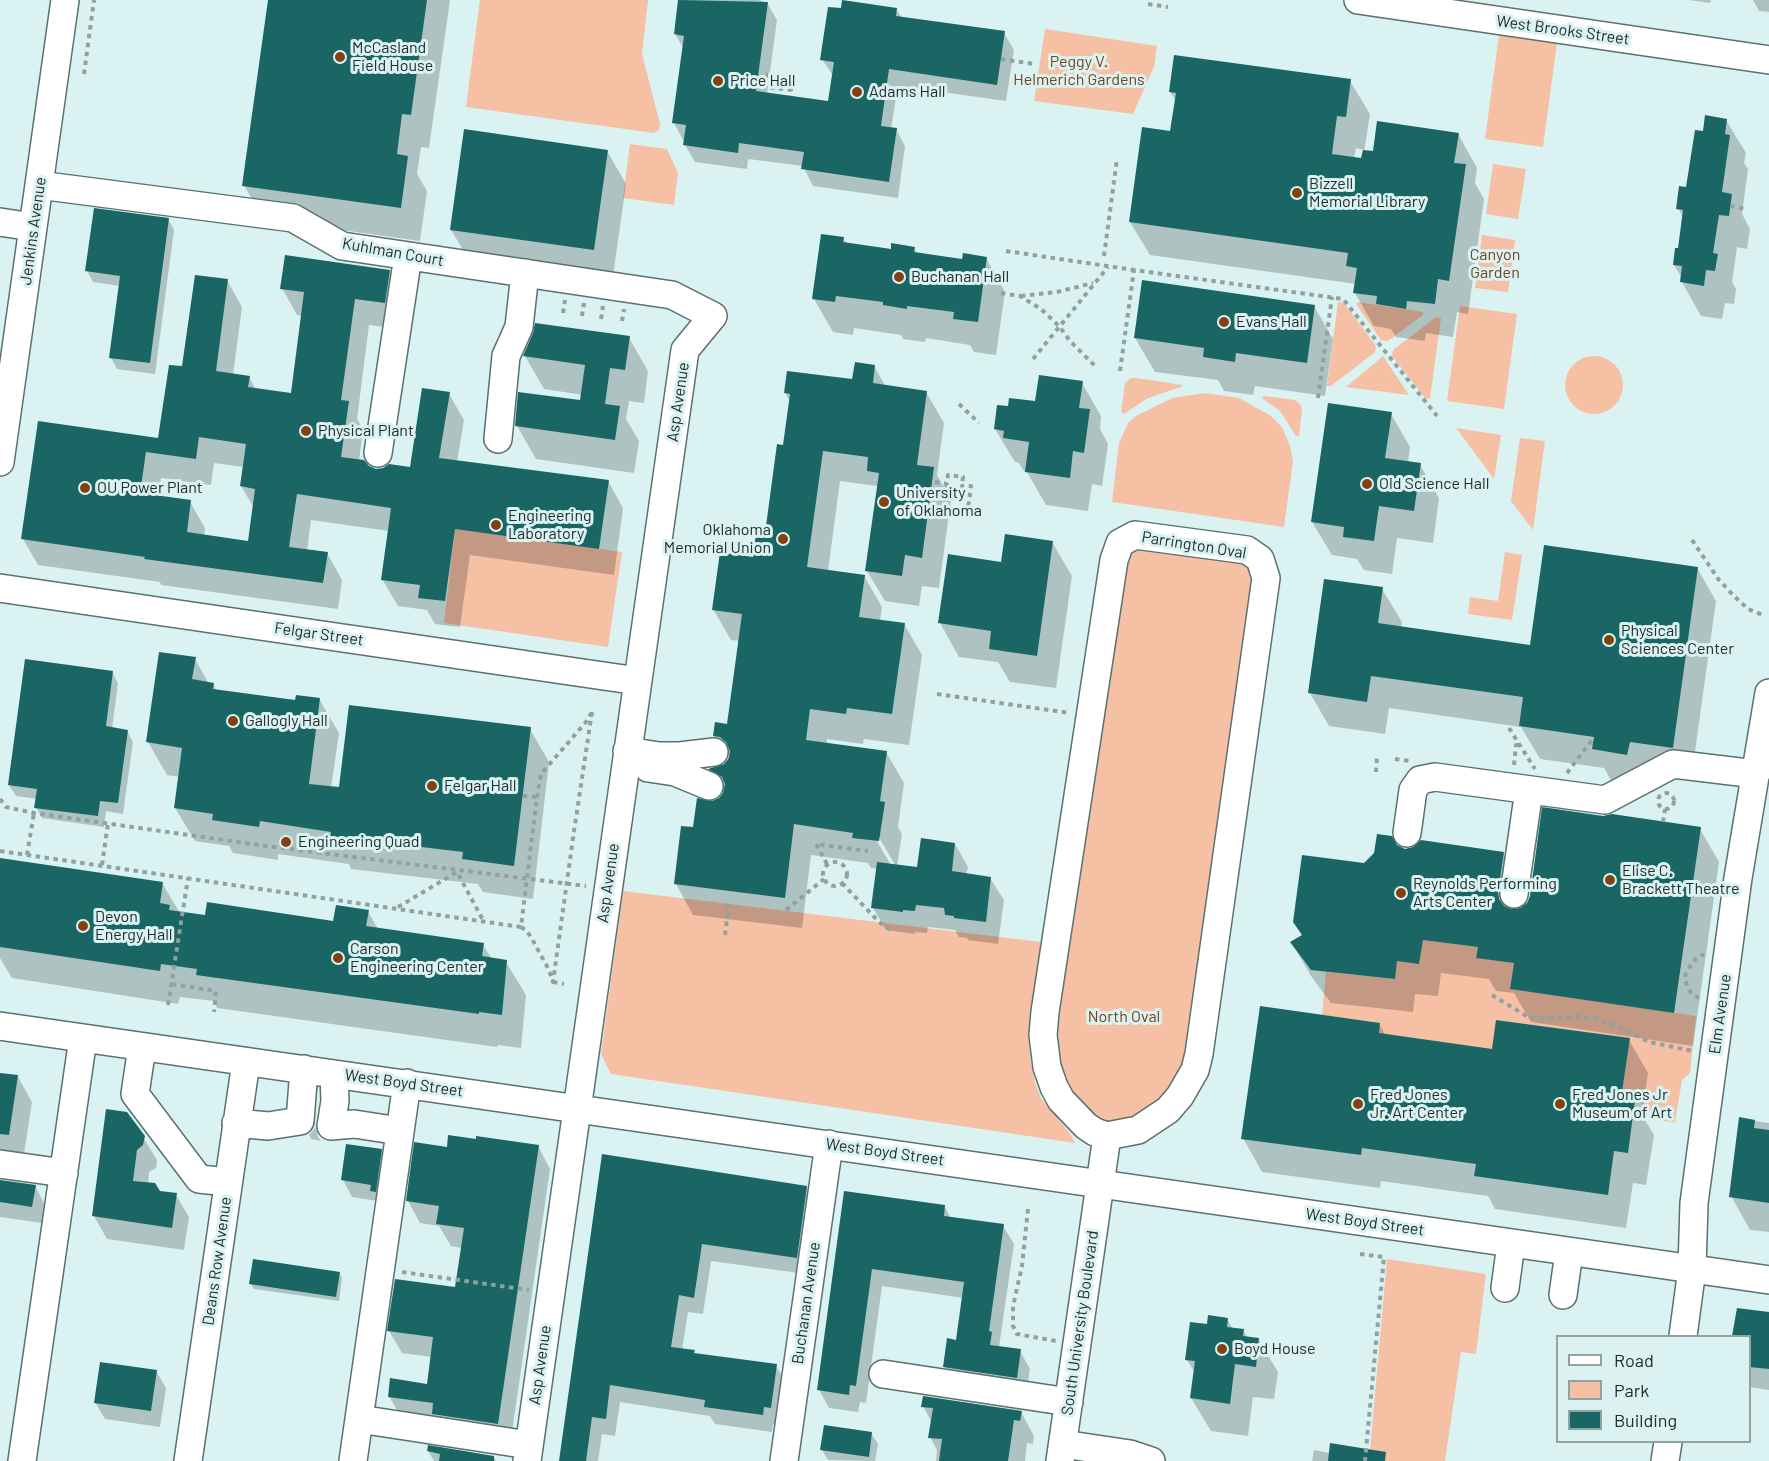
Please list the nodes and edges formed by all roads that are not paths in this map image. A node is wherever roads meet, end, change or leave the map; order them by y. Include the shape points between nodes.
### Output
1 (65, 0) edge
2 (1358, 0) edge
3 (1769, 60) edge
4 (39, 185) junction
5 (0, 222) edge
6 (33, 227) junction
7 (408, 256) junction
8 (525, 273) junction
9 (713, 316) joint
10 (498, 439) dead end
11 (378, 453) dead end
12 (0, 462) edge
13 (0, 588) edge
14 (638, 681) junction
15 (1769, 693) edge
16 (714, 752) dead end
17 (626, 758) junction
18 (658, 763) junction
19 (1756, 774) junction
20 (1533, 780) junction
21 (710, 786) dead end
22 (1758, 828) edge
23 (1407, 833) dead end
24 (1514, 894) dead end
25 (0, 1026) edge
26 (83, 1038) junction
27 (142, 1047) junction
28 (246, 1062) junction
29 (304, 1070) junction
30 (334, 1074) junction
31 (407, 1083) junction
32 (576, 1108) junction
33 (237, 1123) junction
34 (400, 1131) junction
35 (1107, 1136) junction
36 (829, 1144) junction
37 (0, 1164) edge
38 (64, 1173) junction
39 (228, 1182) junction
40 (1100, 1184) junction
41 (1511, 1244) junction
42 (1569, 1252) junction
43 (1692, 1269) junction
44 (1769, 1280) edge
45 (1505, 1288) dead end
46 (1563, 1295) dead end
47 (1683, 1335) edge
48 (883, 1374) dead end
49 (1069, 1402) junction
50 (359, 1419) junction
51 (1668, 1443) edge
52 (528, 1453) edge
53 (1061, 1453) edge
54 (22, 1461) edge
55 (188, 1461) edge
56 (353, 1461) edge
57 (784, 1461) edge
58 (1108, 1461) edge
59 (1152, 1461) edge
60 (1665, 1461) edge

1 - 4 street, Jenkins Avenue
2 - 3 street, West Brooks Street
4 - 6 street, Jenkins Avenue
4 - 7 street, Kuhlman Court via 293,218 342,246
5 - 6 street
6 - 12 street, Jenkins Avenue
7 - 8 street, Kuhlman Court
7 - 11 street
8 - 9 street, Kuhlman Court via 672,295
8 - 10 street via 519,327 506,356
9 - 14 street, Asp Avenue via 686,350
13 - 14 street, Felgar Street
14 - 17 street, Asp Avenue
15 - 19 street, Elm Avenue
16 - 18 street
17 - 18 street
17 - 32 street, Asp Avenue
18 - 21 street
19 - 20 street via 1673,764 1605,800
19 - 22 street, Elm Avenue
20 - 23 street via 1420,780 1413,790
20 - 24 street
22 - 43 street, Elm Avenue via 1738,878 1694,1203
25 - 26 street, West Boyd Street
26 - 27 street, West Boyd Street
26 - 38 street
27 - 28 street, West Boyd Street
27 - 39 street via 135,1094 199,1179
28 - 29 street, West Boyd Street
28 - 33 street, Deans Row Avenue
29 - 30 street, West Boyd Street
29 - 33 street via 300,1121 267,1126
30 - 31 street, West Boyd Street
30 - 34 street via 331,1126 354,1124
31 - 32 street, West Boyd Street
31 - 34 street
32 - 36 street, West Boyd Street
32 - 52 street, Asp Avenue
33 - 39 street, Deans Row Avenue
34 - 50 street
35 - 35 street, Parrington Oval via 1138,1130 1168,1110 1189,1081 1199,1054 1266,578 1260,559 1247,550 1135,535 1120,543 1114,560 1044,1035 1047,1067 1061,1100 1086,1126
35 - 40 street
36 - 40 street, West Boyd Street
36 - 57 street, Buchanan Avenue
37 - 38 street
38 - 54 street
39 - 55 street, Deans Row Avenue
40 - 41 street, West Boyd Street
40 - 49 street, South University Boulevard
41 - 42 street, West Boyd Street
41 - 45 street
42 - 43 street, West Boyd Street
42 - 46 street
43 - 44 street, West Boyd Street
43 - 47 street, Elm Avenue
48 - 49 street
49 - 53 street, South University Boulevard
50 - 52 street
50 - 56 street
51 - 60 street
53 - 58 street
53 - 59 street via 1131,1454

